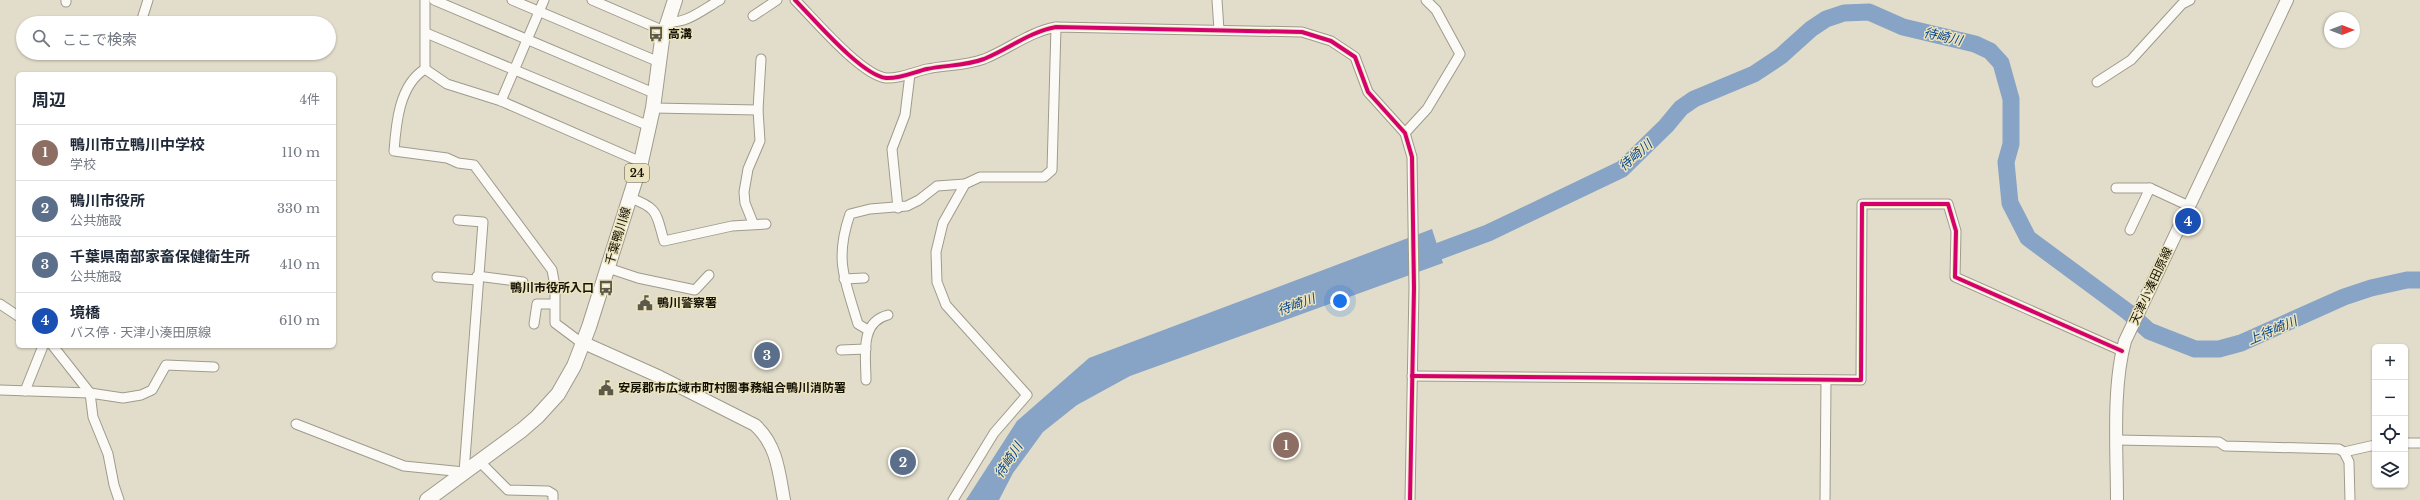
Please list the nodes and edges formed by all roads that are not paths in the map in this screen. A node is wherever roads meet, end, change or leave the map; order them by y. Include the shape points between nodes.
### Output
1 (148, 0) edge
2 (425, 0) edge
3 (434, 0) edge
4 (512, 0) edge
5 (544, 0) edge
6 (592, 0) edge
7 (674, 0) edge
8 (720, 0) edge
9 (777, 0) edge
10 (795, 0) edge
11 (1217, 0) edge
12 (1426, 0) edge
13 (2287, 0) edge
14 (2187, 1) edge
15 (539, 11) junction
16 (143, 16) edge
17 (753, 16) dead end
18 (666, 26) junction
19 (1056, 27) junction
20 (1219, 30) junction
21 (426, 33) junction
22 (527, 39) junction
23 (761, 59) dead end
24 (659, 62) junction
25 (425, 69) junction
26 (514, 70) junction
27 (910, 74) junction
28 (2097, 82) dead end
29 (656, 94) junction
30 (501, 101) junction
31 (653, 108) junction
32 (758, 110) junction
33 (650, 126) junction
34 (1405, 133) junction
35 (641, 162) junction
36 (966, 184) junction
37 (2116, 188) dead end
38 (2150, 188) junction
39 (630, 198) junction
40 (2189, 206) junction
41 (898, 208) junction
42 (458, 220) dead end
43 (753, 223) junction
44 (766, 224) dead end
45 (2130, 230) dead end
46 (608, 268) junction
47 (709, 275) dead end
48 (437, 277) dead end
49 (477, 278) junction
50 (864, 278) dead end
51 (844, 279) junction
52 (523, 282) dead end
53 (0, 304) edge
54 (554, 304) junction
55 (16, 315) edge
56 (888, 316) dead end
57 (534, 324) dead end
58 (868, 330) junction
59 (584, 343) junction
60 (42, 348) edge
61 (55, 348) edge
62 (866, 349) junction
63 (841, 350) dead end
64 (2122, 351) junction
65 (214, 367) dead end
66 (1412, 376) junction
67 (866, 380) dead end
68 (1826, 381) junction
69 (0, 390) edge
70 (25, 391) junction
71 (90, 393) junction
72 (296, 424) dead end
73 (2117, 440) junction
74 (2408, 443) edge
75 (2420, 443) edge
76 (2372, 446) edge
77 (2344, 452) junction
78 (479, 461) junction
79 (464, 472) junction
80 (119, 500) edge
81 (427, 500) edge
82 (553, 500) edge
83 (784, 500) edge
84 (953, 500) edge
85 (1410, 500) edge
86 (1825, 500) edge
87 (2116, 500) edge
88 (2350, 500) edge

1 - 16 street
2 - 21 street
3 - 22 street
4 - 15 street
5 - 15 street
6 - 18 street
7 - 18 main road, 千葉鴨川線 / 24
8 - 18 street via 686,19
9 - 17 street
10 - 27 street via 842,48 877,76 893,78
11 - 20 street
12 - 34 street via 1436,10 1460,54 1427,109
13 - 40 main road, 天津小湊田原線
14 - 28 street via 2131,60
15 - 22 street
15 - 24 street
18 - 24 main road, 千葉鴨川線 / 24
19 - 20 street
19 - 27 street via 1041,30 984,58 956,66 928,68
19 - 36 street via 1052,170 1044,177 980,177
20 - 34 street via 1302,32 1331,41 1355,57 1368,92
21 - 25 street
21 - 26 street
22 - 26 street
22 - 29 street
23 - 32 street
24 - 29 main road, 千葉鴨川線 / 24
25 - 30 street via 446,84
25 - 54 street via 417,75 402,99 394,151 447,158 474,166 552,270 555,286
26 - 30 street
26 - 33 street
27 - 41 street via 905,114 892,149
29 - 31 main road, 千葉鴨川線 / 24
30 - 35 street
31 - 32 street
31 - 33 main road, 千葉鴨川線 / 24
32 - 43 street via 760,141 748,169 744,192 745,203
33 - 35 main road, 千葉鴨川線 / 24
34 - 66 street via 1412,157
35 - 39 main road, 千葉鴨川線 / 24
36 - 41 street via 936,186 913,204
36 - 84 street via 943,223 938,240 936,266 940,294 956,318 1028,395 994,433
37 - 38 street
38 - 40 street
38 - 45 street
39 - 43 street via 647,204 654,210 664,241
39 - 46 main road, 千葉鴨川線 / 24
40 - 64 main road, 天津小湊田原線
41 - 51 street via 870,209 850,214 845,227 840,262
42 - 49 street via 483,222
43 - 44 street
46 - 47 street via 638,278 695,290
46 - 59 main road, 千葉鴨川線 / 24
48 - 49 street
49 - 52 street
49 - 79 street
50 - 51 street
51 - 58 street via 858,324
53 - 55 street
54 - 57 street via 537,304
54 - 59 street via 555,323
56 - 58 street via 879,318
58 - 62 street
59 - 78 main road, 千葉鴨川線 / 24 via 564,385 551,402 522,430
59 - 83 main road via 660,377 755,425 765,436 776,456
60 - 70 street
61 - 71 street
62 - 63 street
62 - 67 street
64 - 68 street via 1955,278 1956,231 1948,204 1862,204 1861,380
64 - 73 main road, 天津小湊田原線
65 - 71 street via 166,365 152,390 141,395 123,398
66 - 68 street
66 - 85 street
68 - 86 street
69 - 70 street
70 - 71 street
71 - 80 street via 93,417 108,454
72 - 79 street via 404,466
73 - 77 street via 2218,442 2225,446 2339,449
73 - 87 main road, 天津小湊田原線
74 - 75 street
76 - 77 street
77 - 88 street via 2349,462
78 - 79 main road, 千葉鴨川線 / 24
78 - 82 street via 508,490 548,491 553,494
79 - 81 main road, 千葉鴨川線 / 24

